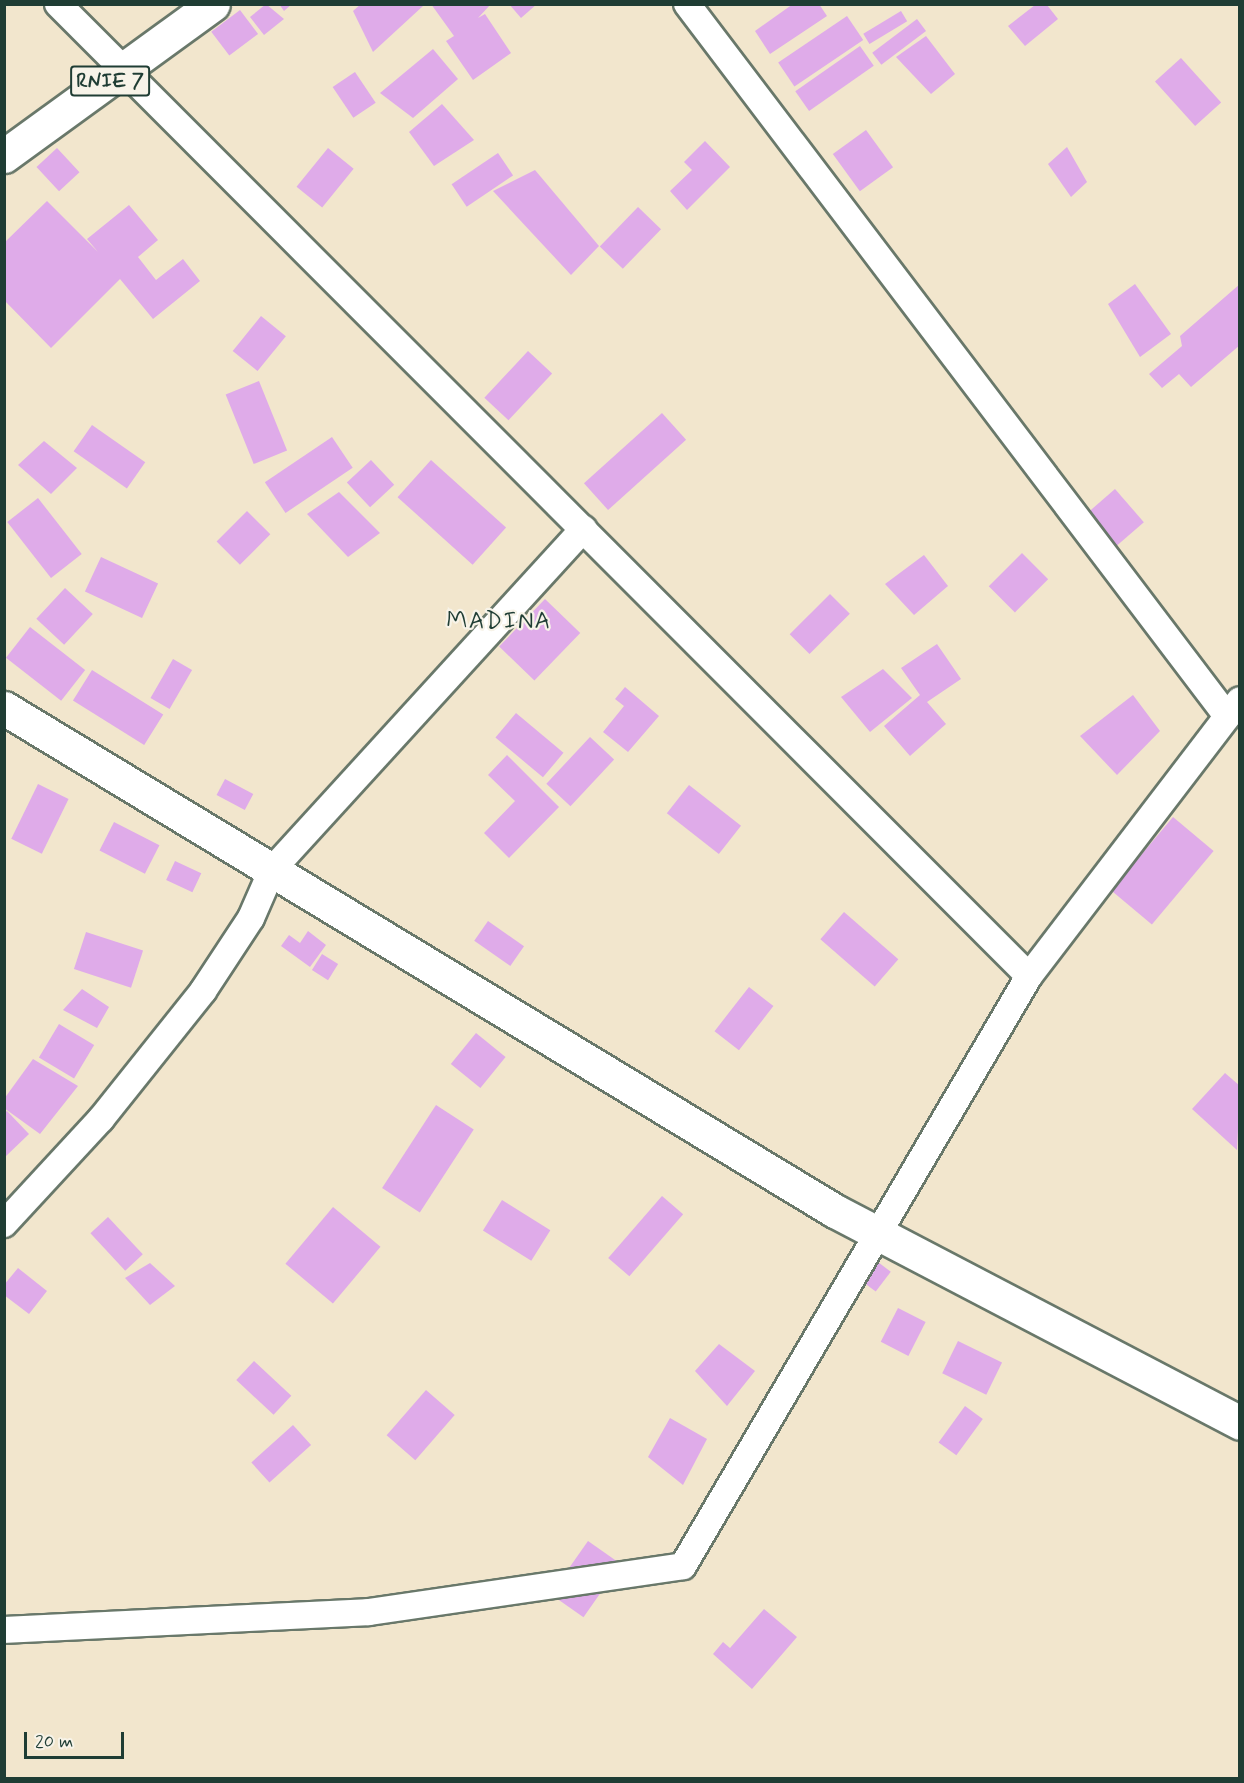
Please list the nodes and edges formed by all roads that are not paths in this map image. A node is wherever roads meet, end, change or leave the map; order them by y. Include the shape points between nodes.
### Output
1 (58, 4) edge
2 (213, 4) edge
3 (687, 4) edge
4 (126, 70) junction
5 (4, 156) edge
6 (583, 529) junction
7 (4, 708) edge
8 (1233, 708) edge
9 (272, 870) junction
10 (1029, 976) junction
11 (4, 1224) edge
12 (877, 1234) junction
13 (1239, 1424) edge
14 (4, 1630) edge

1 - 4 street
2 - 4 street, RNIE 7
3 - 8 street
4 - 5 street, RNIE 7
4 - 6 street
6 - 9 street
6 - 10 street
7 - 9 street
8 - 10 street
9 - 11 street via 250,918 203,991 101,1119
9 - 12 street
10 - 12 street
12 - 13 street
12 - 14 street via 683,1566 369,1612

